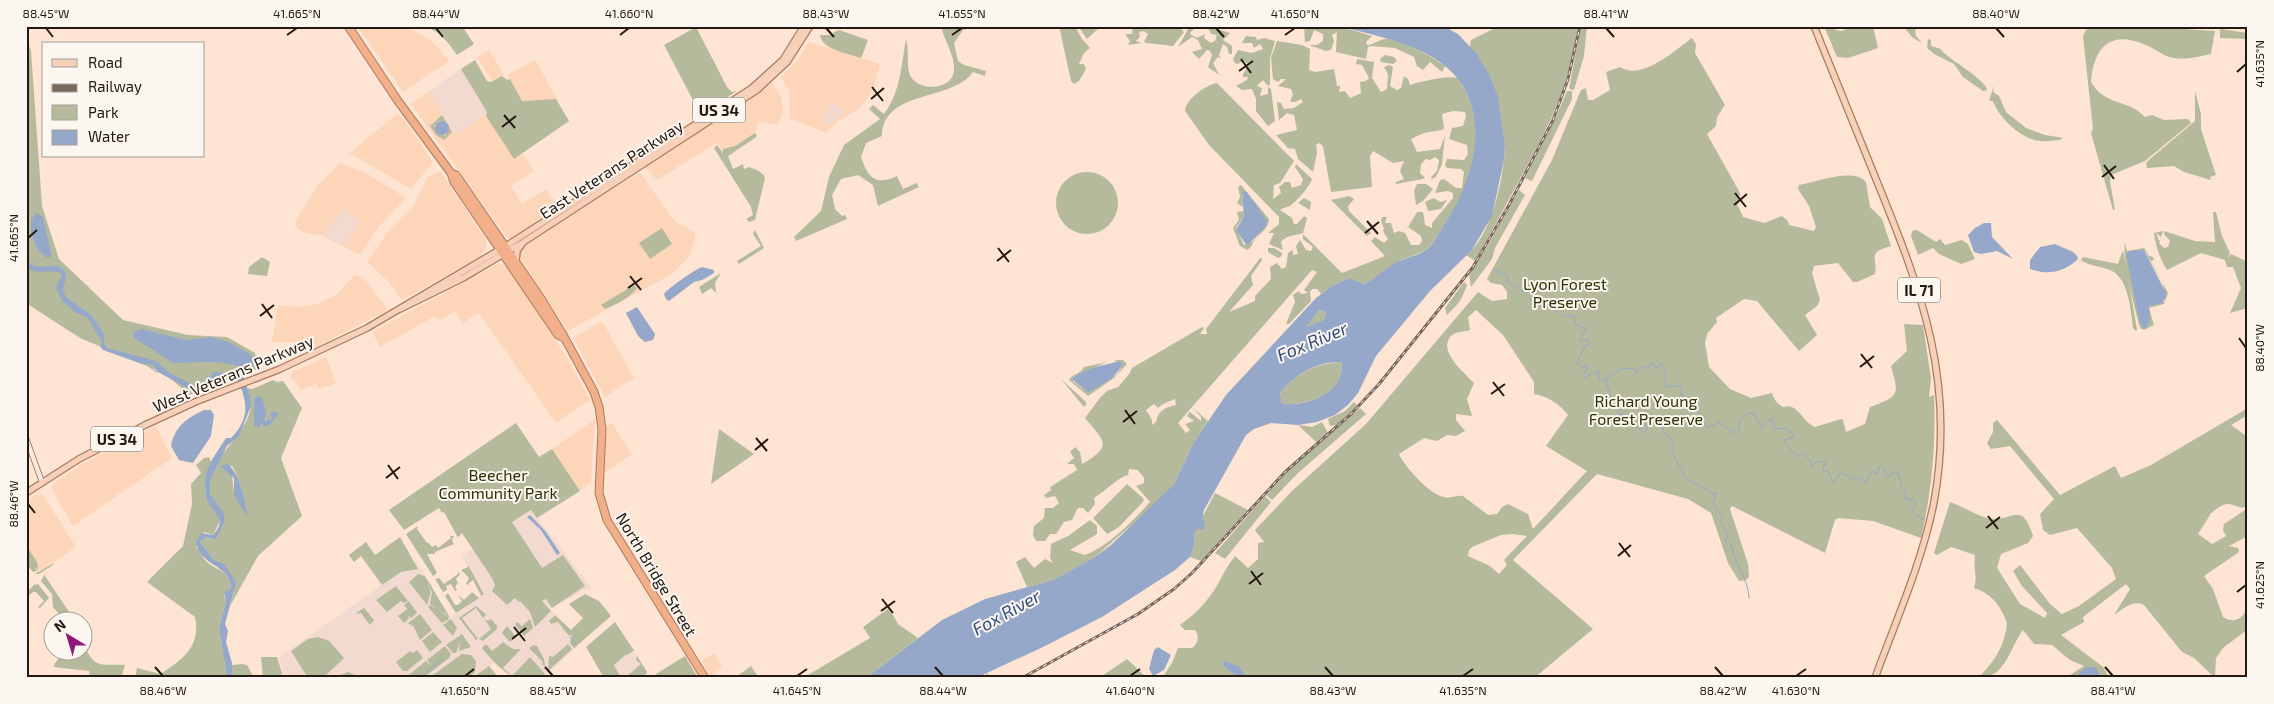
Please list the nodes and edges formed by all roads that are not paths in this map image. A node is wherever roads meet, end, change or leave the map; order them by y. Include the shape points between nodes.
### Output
1 (348, 26) edge
2 (804, 26) edge
3 (810, 26) edge
4 (1814, 26) edge
5 (497, 237) junction
6 (520, 240) junction
7 (505, 250) junction
8 (492, 258) junction
9 (514, 262) junction
10 (26, 438) edge
11 (42, 482) junction
12 (26, 493) edge
13 (705, 678) edge
14 (1875, 678) edge

1 - 5 highway, North Bridge Street via 451,173 454,182
2 - 6 main road, East Veterans Parkway / US 34 via 782,60 752,88
3 - 6 main road, East Veterans Parkway / US 34 via 787,62 757,90
4 - 14 main road, IL 71 via 1917,283 1933,342 1938,377 1940,433 1934,500 1927,534
5 - 6 main road
5 - 7 highway, North Bridge Street
5 - 8 main road
6 - 7 main road, East Veterans Parkway / US 34
6 - 9 main road
7 - 8 main road, West Veterans Parkway / US 34
7 - 9 highway, North Bridge Street
8 - 9 main road
8 - 11 main road, West Veterans Parkway / US 34 via 343,341 172,412
9 - 13 highway, North Bridge Street via 564,338 590,383 599,407 602,429 599,493 607,520
10 - 11 main road
11 - 12 main road, West Veterans Parkway / US 34

